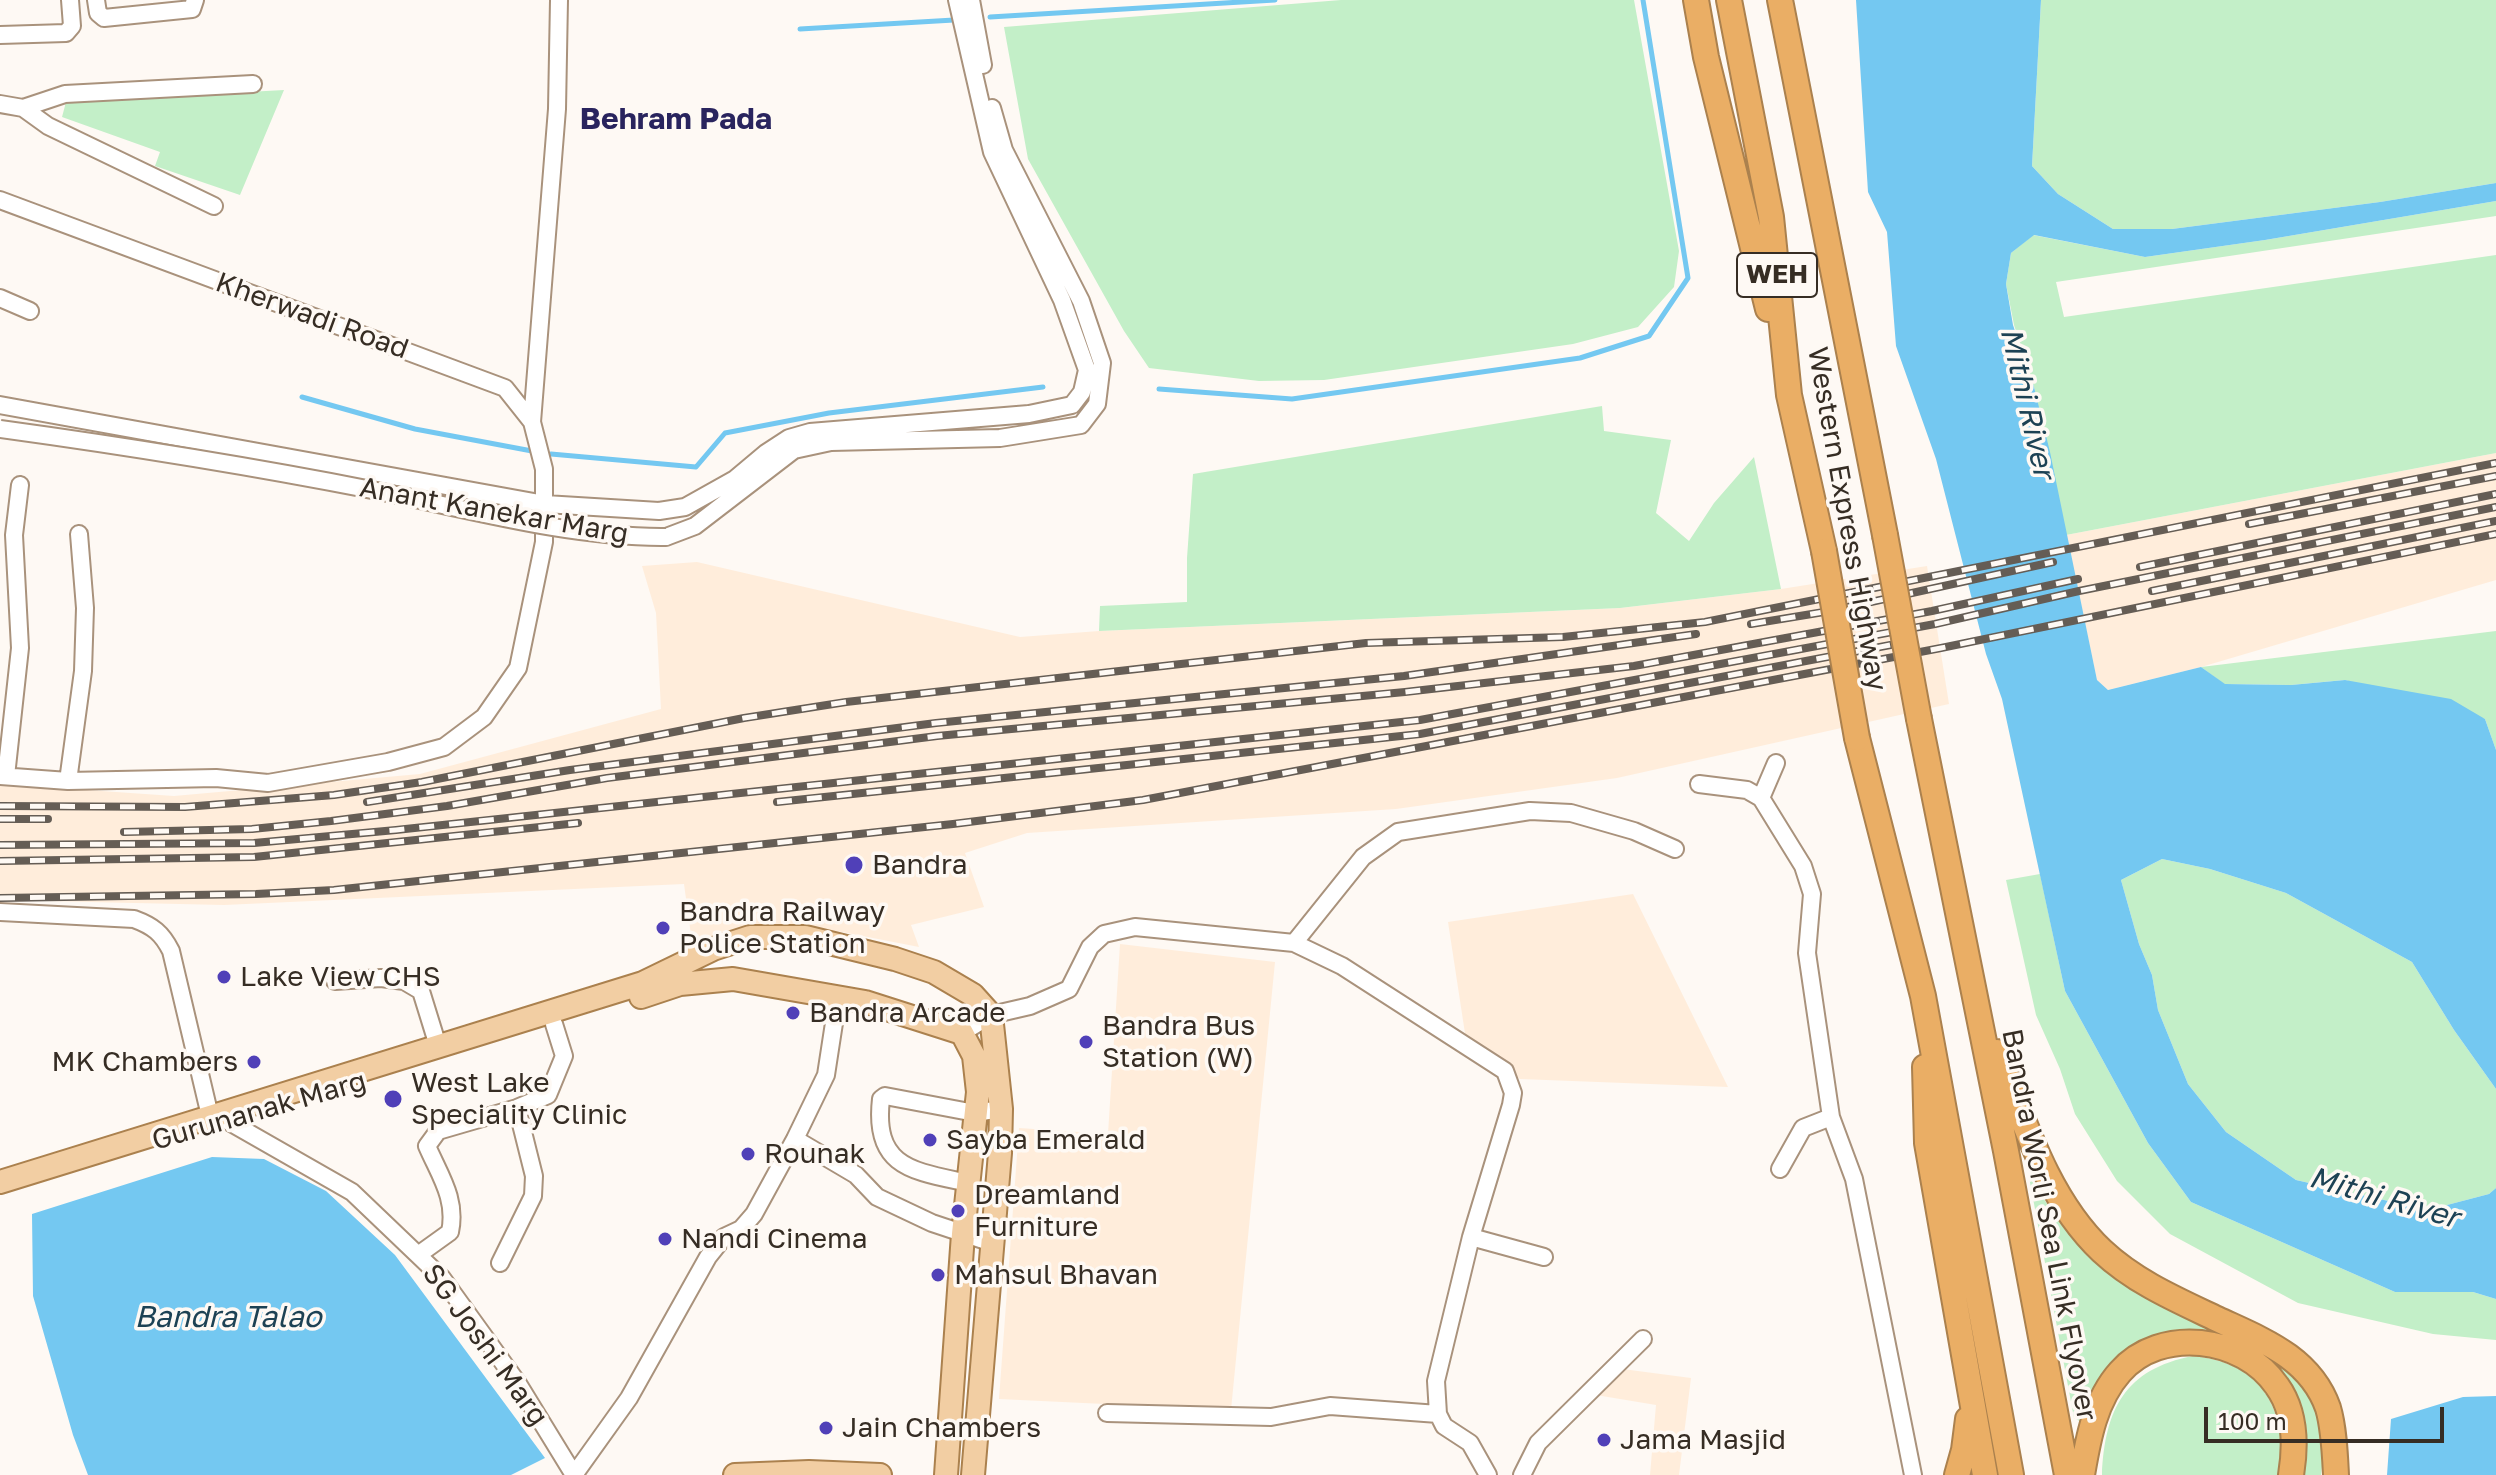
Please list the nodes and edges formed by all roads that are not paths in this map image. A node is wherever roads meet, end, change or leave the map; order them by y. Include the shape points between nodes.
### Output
1 (70, 0) edge
2 (96, 0) edge
3 (195, 0) edge
4 (559, 0) edge
5 (957, 0) edge
6 (971, 0) edge
7 (1696, 0) edge
8 (1729, 0) edge
9 (1784, 8) edge
10 (0, 35) edge
11 (253, 84) dead end
12 (985, 101) junction
13 (0, 104) edge
14 (23, 108) junction
15 (0, 200) edge
16 (214, 206) dead end
17 (0, 298) edge
18 (30, 311) dead end
19 (1789, 395) junction
20 (0, 405) edge
21 (532, 422) junction
22 (0, 429) edge
23 (20, 485) dead end
24 (545, 504) junction
25 (79, 534) dead end
26 (1776, 763) dead end
27 (3, 776) edge
28 (68, 781) junction
29 (1699, 784) dead end
30 (1761, 798) junction
31 (1675, 849) dead end
32 (0, 912) edge
33 (1294, 943) junction
34 (335, 981) dead end
35 (1972, 986) junction
36 (1923, 996) junction
37 (838, 997) junction
38 (991, 1015) junction
39 (554, 1024) junction
40 (962, 1033) junction
41 (438, 1046) junction
42 (517, 1108) junction
43 (1001, 1109) junction
44 (975, 1113) junction
45 (220, 1116) junction
46 (1831, 1117) junction
47 (795, 1139) junction
48 (1780, 1169) dead end
49 (48, 1170) junction
50 (0, 1182) edge
51 (968, 1183) junction
52 (0, 1189) edge
53 (963, 1234) junction
54 (1471, 1237) junction
55 (992, 1243) junction
56 (418, 1255) junction
57 (1544, 1257) dead end
58 (500, 1263) dead end
59 (1643, 1339) dead end
60 (1971, 1392) junction
61 (1107, 1413) dead end
62 (1438, 1414) junction
63 (574, 1475) edge
64 (735, 1475) edge
65 (880, 1475) edge
66 (946, 1475) edge
67 (973, 1475) edge
68 (1488, 1475) edge
69 (1522, 1475) edge
70 (1913, 1475) edge
71 (1957, 1475) edge
72 (1985, 1475) edge
73 (2011, 1475) edge
74 (2067, 1475) edge
75 (2082, 1475) edge
76 (2291, 1475) edge
77 (2336, 1475) edge

1 - 10 street via 72,26 66,33
2 - 3 street via 104,18 192,9
4 - 21 street via 557,109
5 - 12 street, Anant Kanekar Marg
6 - 12 street, Anant Kanekar Marg
7 - 19 highway
8 - 19 highway, Western Express Highway / WEH via 1771,217
9 - 35 highway, Western Express Highway / WEH, bridge
11 - 14 street via 65,94
12 - 22 street, Anant Kanekar Marg, bridge via 1004,150 1081,301 1102,363 1097,404 1081,425 1000,438 831,442 794,450 695,526 666,537 628,538 348,485
12 - 24 street, Anant Kanekar Marg via 992,152 1062,300 1087,370 1082,392 1072,405 1029,414 810,432 789,438 735,479 685,507 659,511
13 - 14 street
14 - 16 street via 48,126
15 - 21 street, Kherwadi Road via 505,388
17 - 18 street
19 - 36 highway, Western Express Highway / WEH, bridge via 1857,738
20 - 24 street, Anant Kanekar Marg
21 - 24 street, Kherwadi Road via 544,469
23 - 27 street via 14,535 20,648
24 - 28 street, Kherwadi Road via 544,542 518,668 484,717 444,747 268,783 216,778
25 - 28 street via 83,671
26 - 30 street
27 - 28 street, Kherwadi Road
29 - 30 street via 1747,790
30 - 46 street via 1803,866 1812,894 1807,953
31 - 33 street via 1571,813 1530,811 1398,832 1363,857
32 - 45 street via 134,919 153,926 171,951
33 - 38 street via 1135,927 1104,934 1090,947 1069,989
33 - 54 street via 1342,966 1505,1071 1513,1093 1511,1105
34 - 41 street via 381,978 404,981 421,991
35 - 74 highway, Bandra Worli Sea Link Flyover
35 - 77 highway via 2032,1143 2074,1222 2129,1274 2286,1352 2309,1374 2328,1408
36 - 60 highway via 1927,1143
36 - 73 highway
37 - 39 main road, Gurunanak Marg via 733,979 701,981
37 - 40 main road, Gurunanak Marg
37 - 47 street via 826,1075
38 - 40 street
38 - 41 main road via 956,983 895,959 805,937 750,937 643,983
38 - 43 main road
39 - 42 street via 564,1056 548,1095
39 - 45 main road, Gurunanak Marg
40 - 44 main road via 974,1056
41 - 45 main road
42 - 56 street via 438,1131 427,1146 454,1214 450,1232
42 - 58 street via 534,1176 533,1196
43 - 44 street
43 - 55 main road
44 - 51 main road
44 - 51 street via 885,1096 878,1120 896,1161 913,1171
45 - 49 main road, Gurunanak Marg
45 - 56 street, SG Joshi Marg via 352,1192
46 - 48 street via 1803,1128
46 - 70 street via 1854,1179
47 - 53 street via 856,1175 877,1197
47 - 63 street via 754,1214 708,1257 629,1398
49 - 50 main road, Gurunanak Marg
49 - 52 main road, Gurunanak Marg
51 - 53 main road
53 - 55 street
53 - 66 main road
54 - 57 street
54 - 62 street via 1436,1381
55 - 67 main road
56 - 63 street, SG Joshi Marg via 442,1278 517,1382
59 - 69 street via 1538,1443
60 - 71 highway
60 - 72 highway
61 - 62 street via 1271,1417 1330,1406
62 - 68 street via 1444,1426 1470,1443
64 - 65 main road
75 - 76 highway via 2100,1403 2120,1371 2146,1352 2179,1342 2235,1352 2277,1386 2294,1433

